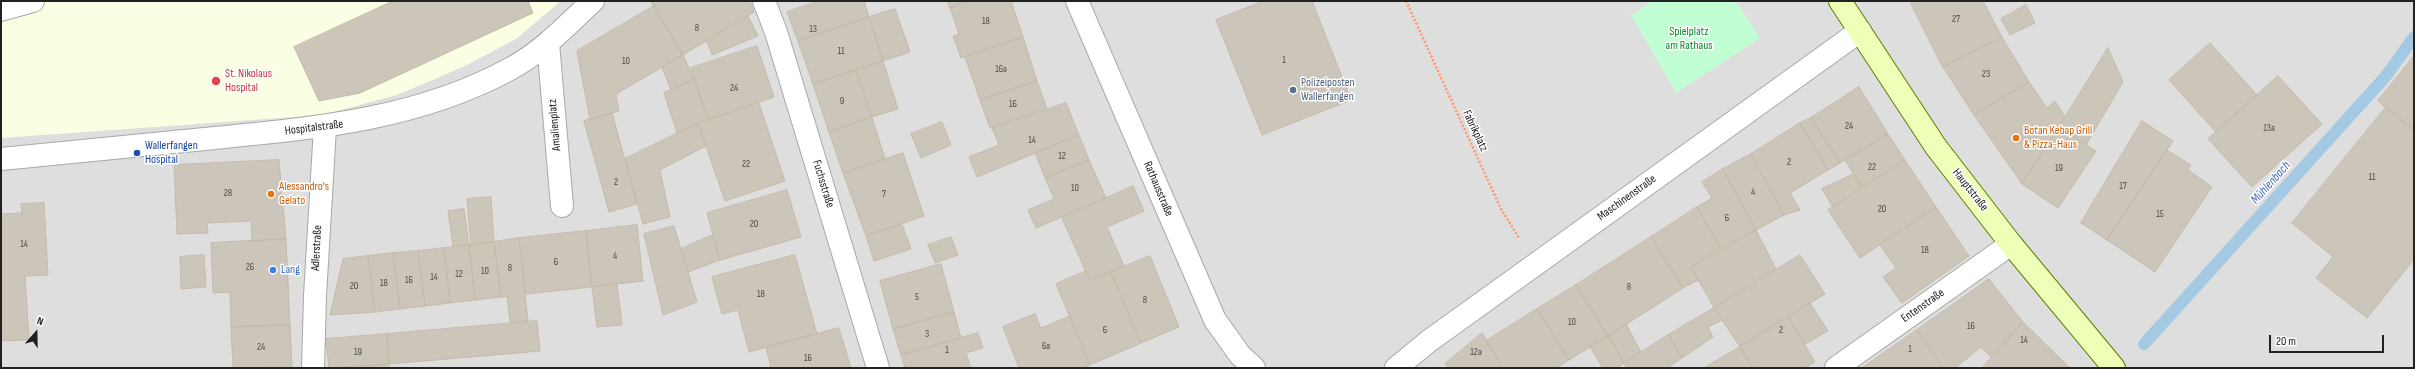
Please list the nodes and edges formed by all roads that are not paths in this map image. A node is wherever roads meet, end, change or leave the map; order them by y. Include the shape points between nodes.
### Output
1 (33, 1) edge
2 (593, 1) edge
3 (764, 1) edge
4 (1077, 1) edge
5 (1840, 1) edge
6 (1, 10) edge
7 (1860, 31) junction
8 (548, 43) junction
9 (325, 127) junction
10 (1, 159) edge
11 (562, 206) dead end
12 (2011, 244) junction
13 (313, 368) edge
14 (878, 368) edge
15 (1254, 368) edge
16 (1396, 368) edge
17 (1836, 368) edge
18 (2114, 368) edge

1 - 6 street
2 - 8 street, Hospitalstraße
3 - 14 street, Fuchsstraße via 776,32
4 - 15 street, Rathausstraße via 1215,320 1240,355
5 - 7 main road, Hauptstraße
7 - 12 main road, Hauptstraße via 1936,147
7 - 16 street, Maschinenstraße via 1535,264
8 - 9 street, Hospitalstraße via 512,69 462,93 411,109
8 - 11 street, Amalienplatz
9 - 10 street, Hospitalstraße
9 - 13 street, Adlerstraße via 314,296
12 - 17 street, Entenstraße
12 - 18 main road, Hauptstraße

